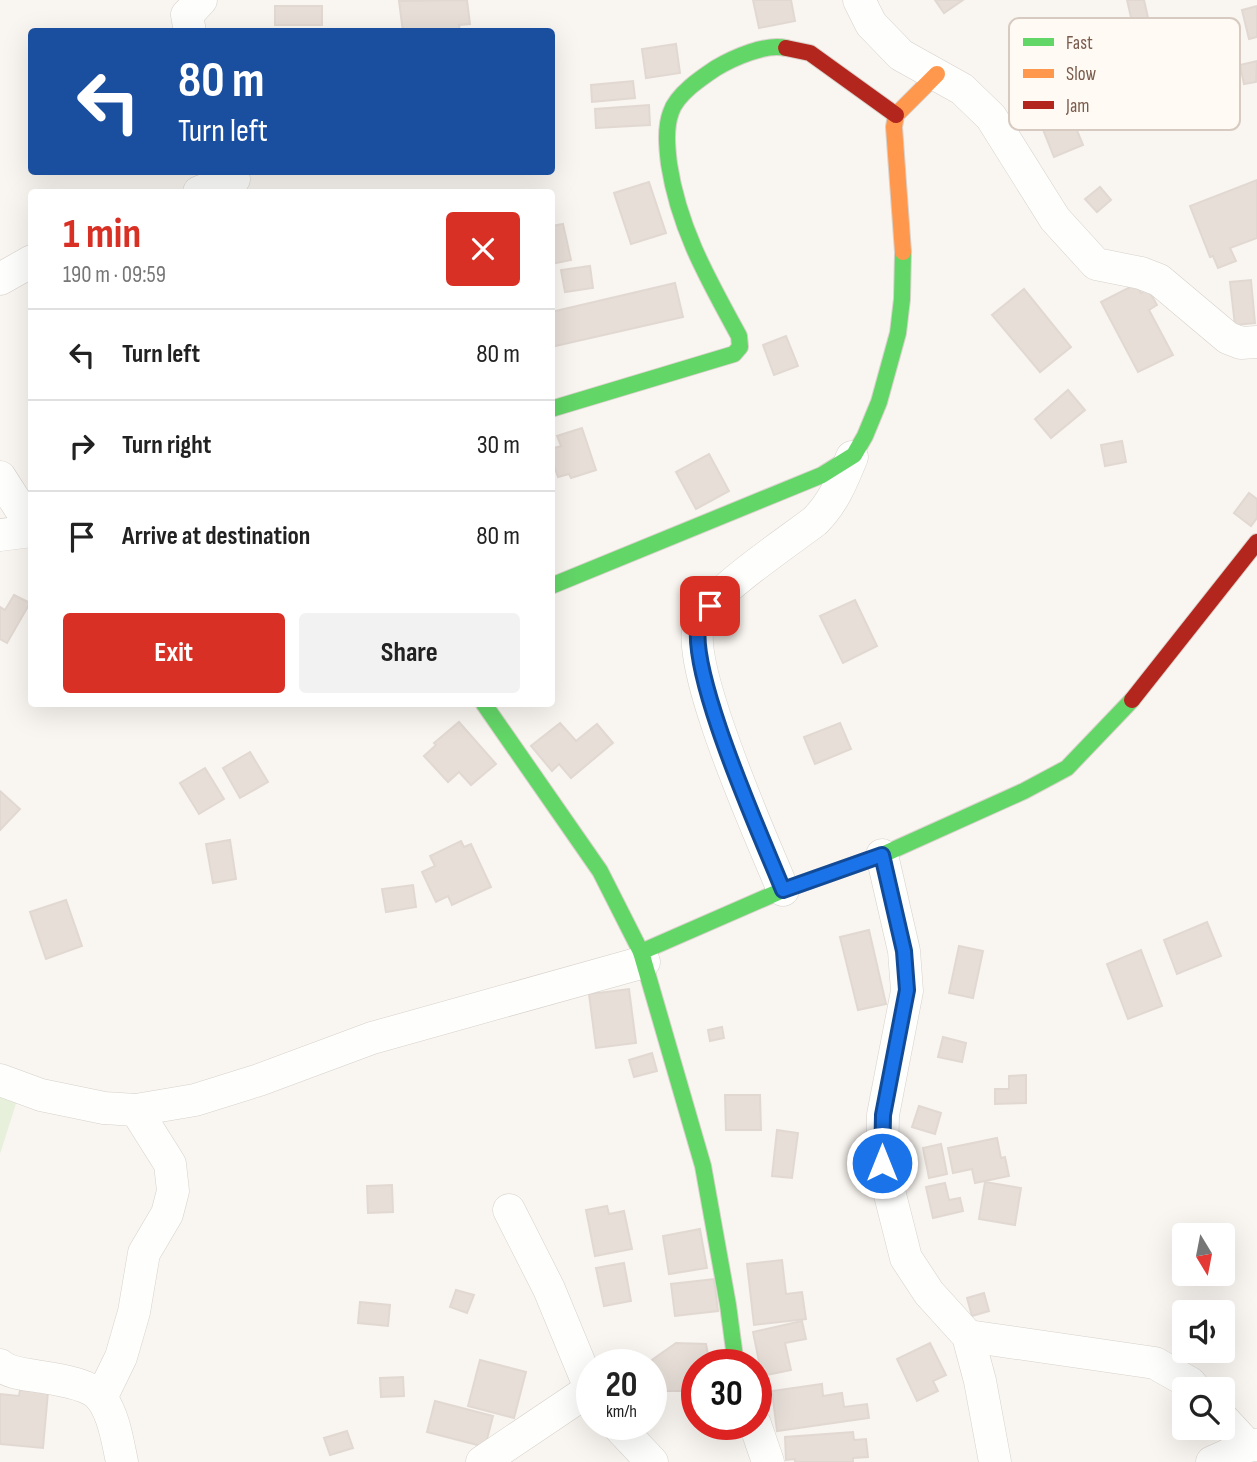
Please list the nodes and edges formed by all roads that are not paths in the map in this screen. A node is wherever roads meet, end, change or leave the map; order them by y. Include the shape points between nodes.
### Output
1 (201, 0) edge
2 (859, 0) edge
3 (189, 28) edge
4 (937, 74) junction
5 (897, 115) junction
6 (235, 181) edge
7 (209, 189) edge
8 (28, 263) edge
9 (0, 279) edge
10 (1257, 342) edge
11 (555, 408) edge
12 (852, 457) junction
13 (0, 478) edge
14 (28, 523) edge
15 (28, 530) edge
16 (0, 535) edge
17 (1257, 542) edge
18 (555, 584) edge
19 (486, 707) edge
20 (882, 855) junction
21 (783, 890) junction
22 (643, 957) junction
23 (0, 1080) edge
24 (136, 1110) junction
25 (509, 1210) dead end
26 (968, 1336) junction
27 (734, 1349) edge
28 (576, 1356) edge
29 (0, 1365) edge
30 (1180, 1377) edge
31 (102, 1398) junction
32 (576, 1400) edge
33 (1235, 1430) edge
34 (631, 1440) edge
35 (760, 1440) edge
36 (1252, 1446) edge
37 (122, 1462) edge
38 (482, 1462) edge
39 (652, 1462) edge
40 (768, 1462) edge
41 (995, 1462) edge
42 (1212, 1462) edge

1 - 3 street via 187,15
2 - 4 street via 872,24 901,55
4 - 5 street
4 - 10 street via 962,89 990,117 1055,219 1096,264 1159,280 1228,338 1241,344
5 - 11 street via 810,53 778,46 733,58 694,82 671,110 666,142 674,196 696,258 739,337 740,347 734,354
5 - 12 street via 894,127 905,267 900,332 878,405
6 - 7 street
8 - 9 street
12 - 18 street via 822,475
12 - 21 street via 838,493 821,515 720,594 700,618 701,667 723,741
13 - 14 street
15 - 16 street
17 - 20 street via 1122,713 1067,768
19 - 22 street via 600,871
20 - 21 street
20 - 26 street via 904,951 907,990 883,1115 882,1163 906,1258 929,1293
21 - 22 street
22 - 24 street via 372,1038 195,1100
22 - 27 street via 703,1167
23 - 24 street via 41,1095
24 - 31 street via 170,1164 173,1191 167,1214 144,1253 121,1357
25 - 28 street
26 - 30 street via 1155,1363
26 - 41 street
29 - 31 street via 82,1387
31 - 37 street
32 - 38 street
33 - 36 street
34 - 39 street
35 - 40 street
36 - 42 street

